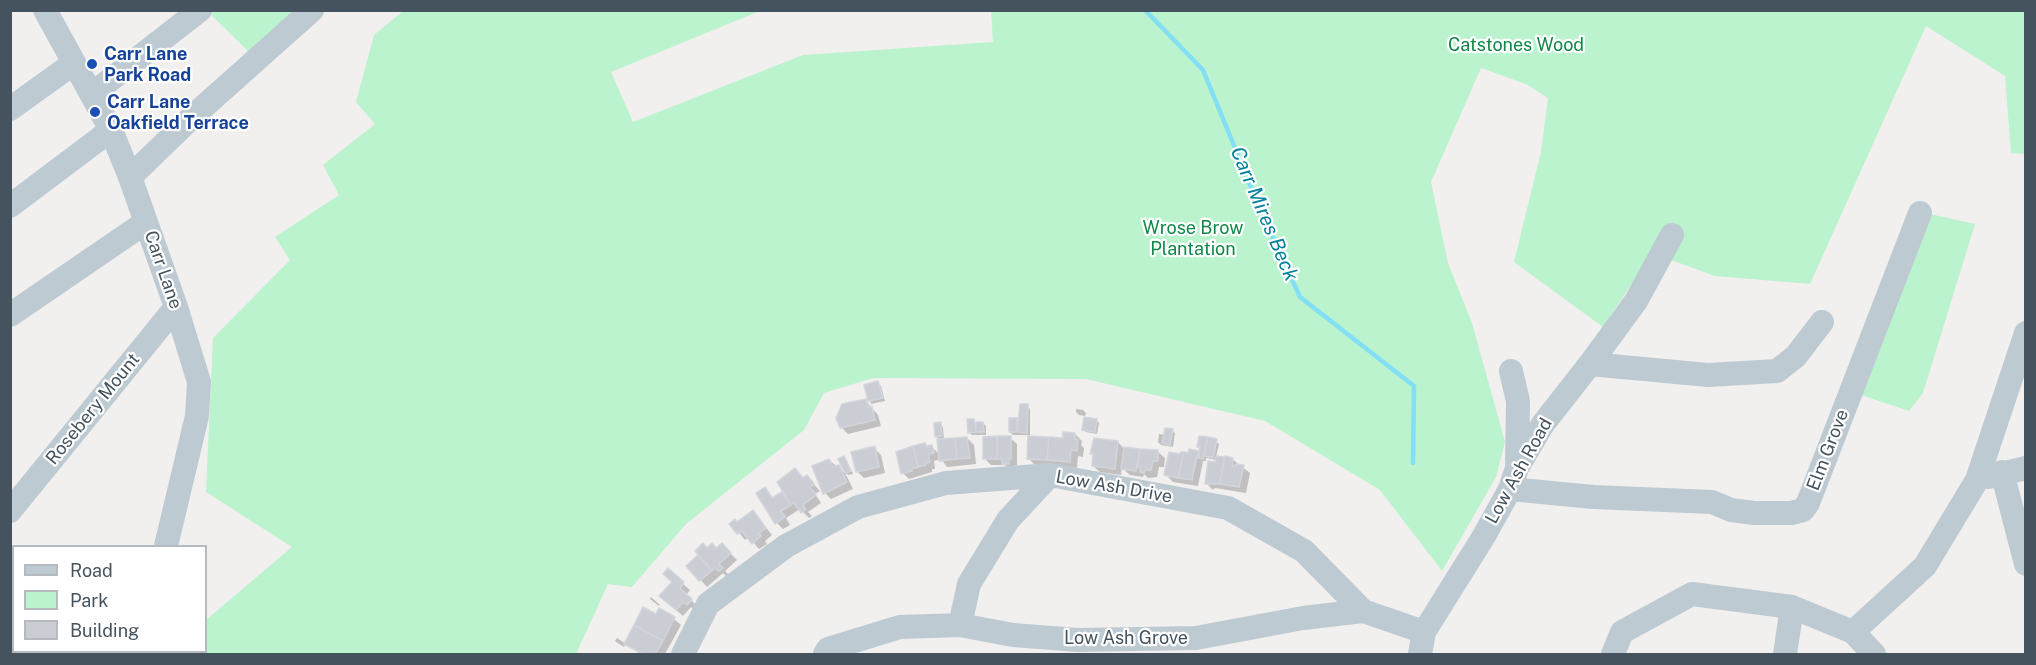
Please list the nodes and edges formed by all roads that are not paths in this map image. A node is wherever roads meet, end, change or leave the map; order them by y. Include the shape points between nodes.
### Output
1 (45, 10) edge
2 (200, 10) edge
3 (312, 10) edge
4 (74, 63) junction
5 (92, 94) junction
6 (10, 109) edge
7 (111, 130) junction
8 (130, 177) junction
9 (10, 206) edge
10 (1920, 213) dead end
11 (146, 222) junction
12 (1672, 235) dead end
13 (176, 307) junction
14 (10, 315) edge
15 (1822, 322) dead end
16 (2025, 333) edge
17 (1590, 364) junction
18 (1511, 371) dead end
19 (2014, 470) edge
20 (1050, 475) junction
21 (1514, 479) junction
22 (1977, 480) junction
23 (10, 512) edge
24 (166, 545) edge
25 (2025, 564) edge
26 (1792, 607) junction
27 (1363, 611) junction
28 (960, 625) junction
29 (1853, 632) junction
30 (1422, 643) edge
31 (683, 654) edge
32 (825, 654) edge
33 (1613, 654) edge
34 (1785, 654) edge
35 (1874, 654) edge

1 - 4 street, Carr Lane
2 - 5 street
3 - 8 street via 190,117
4 - 5 street, Carr Lane
4 - 6 street
5 - 7 street, Carr Lane
7 - 8 street, Carr Lane
7 - 9 street
8 - 11 street, Carr Lane
10 - 21 street, Elm Grove via 1803,510 1754,513 1712,502 1593,497
11 - 13 street, Carr Lane
11 - 14 street
12 - 17 street, Low Ash Road via 1636,301
13 - 23 street, Rosebery Mount
13 - 24 street, Carr Lane via 199,382 197,416
15 - 17 street via 1796,356 1777,371 1708,375
16 - 22 street
17 - 21 street, Low Ash Road via 1543,424
18 - 21 street via 1518,401
19 - 22 street
19 - 25 street
20 - 27 street, Low Ash Drive via 1228,508 1304,551
20 - 28 street via 1008,520 969,584
20 - 31 street, Low Ash Drive via 946,483 858,507 786,546 708,604
21 - 30 street, Low Ash Road
22 - 29 street via 1925,566
26 - 29 street
26 - 33 street via 1692,594 1622,632
26 - 34 street
27 - 28 street, Low Ash Grove via 1196,638 1078,640 1013,635
27 - 30 street, Low Ash Drive
28 - 32 street, Low Ash Grove via 900,627 828,649
29 - 35 street

